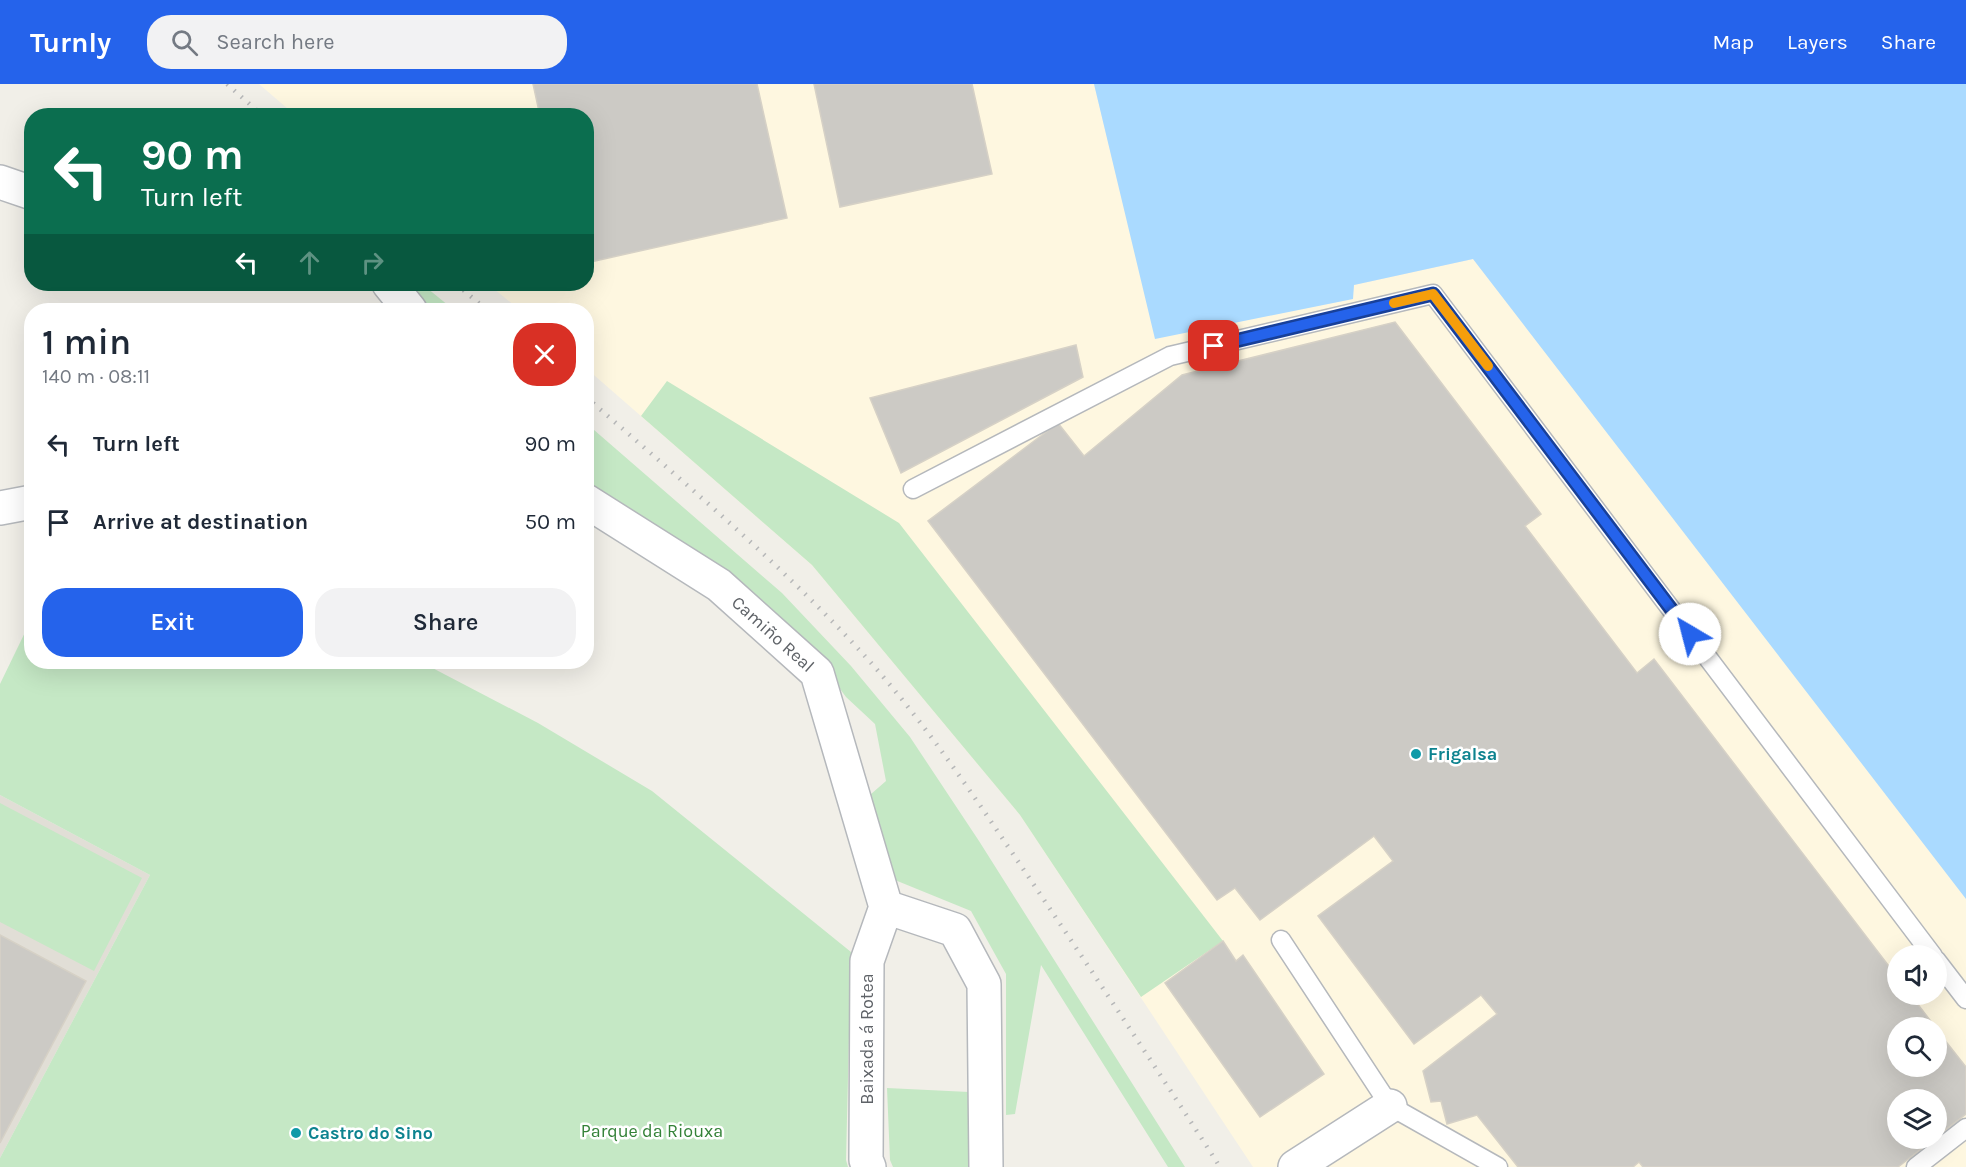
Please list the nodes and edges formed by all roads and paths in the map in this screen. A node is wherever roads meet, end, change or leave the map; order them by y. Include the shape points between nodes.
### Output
1 (0, 182) edge
2 (24, 190) edge
3 (395, 291) edge
4 (404, 303) edge
5 (913, 489) dead end
6 (24, 504) edge
7 (594, 506) edge
8 (0, 508) edge
9 (886, 906) junction
10 (1281, 940) dead end
11 (1925, 945) edge
12 (1947, 974) edge
13 (1966, 999) edge
14 (1390, 1106) junction
15 (1966, 1128) edge
16 (869, 1167) edge
17 (986, 1167) edge
18 (1295, 1167) edge
19 (1498, 1167) edge
20 (1916, 1167) edge

1 - 2 street
3 - 4 street
5 - 11 lane via 1170,356 1433,294
6 - 8 street
7 - 9 street, Camiño Real via 719,585 817,673
9 - 16 street, Baixada á Rotea via 867,961
9 - 17 street via 955,930 984,984
10 - 14 lane
12 - 13 lane
14 - 18 street
14 - 19 lane
15 - 20 lane

